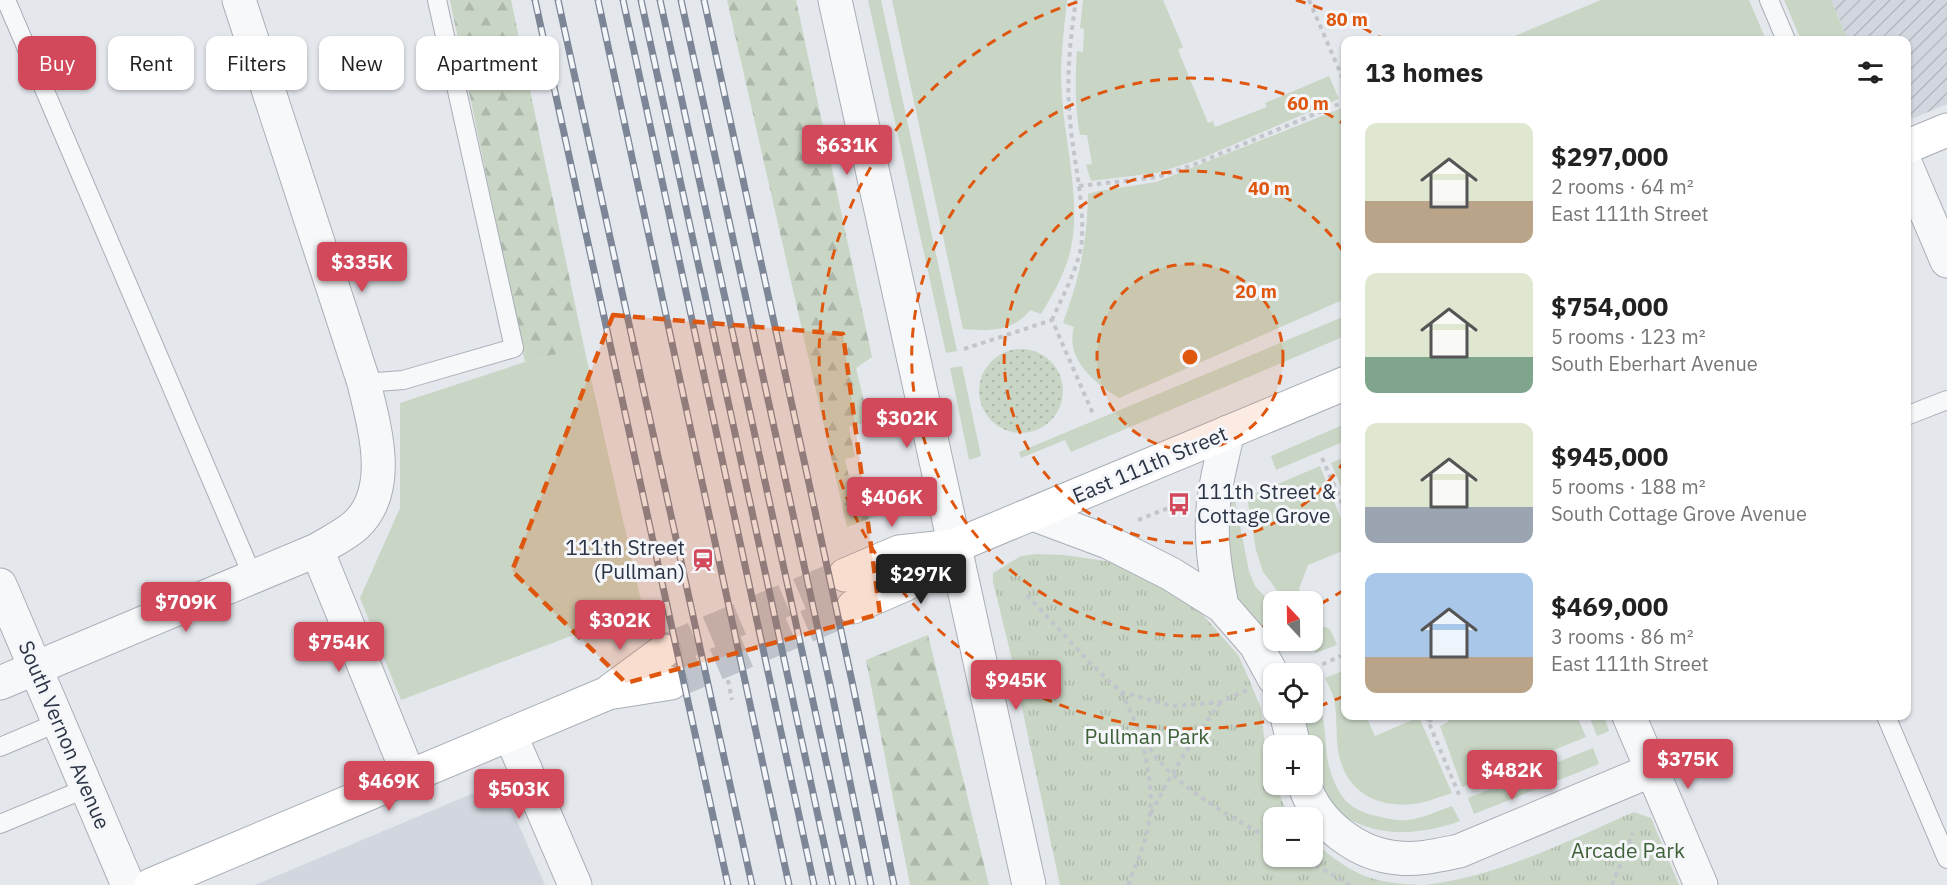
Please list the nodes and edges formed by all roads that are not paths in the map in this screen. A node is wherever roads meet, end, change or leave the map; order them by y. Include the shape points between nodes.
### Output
1 (6, 0) edge
2 (239, 0) edge
3 (437, 0) edge
4 (835, 0) edge
5 (1769, 0) edge
6 (1784, 36) edge
7 (1947, 130) edge
8 (1911, 145) edge
9 (1911, 177) edge
10 (1947, 261) edge
11 (364, 382) junction
12 (1341, 385) edge
13 (1947, 400) edge
14 (1911, 414) edge
15 (1228, 432) junction
16 (1033, 514) junction
17 (955, 546) junction
18 (317, 550) junction
19 (845, 575) tunnel mouth
20 (253, 577) junction
21 (0, 585) edge
22 (1222, 606) junction
23 (853, 607) tunnel mouth
24 (664, 651) tunnel mouth
25 (36, 668) junction
26 (0, 683) edge
27 (671, 683) tunnel mouth
28 (1263, 683) edge
29 (608, 693) junction
30 (1631, 720) edge
31 (1888, 720) edge
32 (59, 722) junction
33 (510, 734) junction
34 (0, 747) edge
35 (1652, 770) junction
36 (409, 776) junction
37 (87, 788) junction
38 (1309, 795) edge
39 (0, 824) edge
40 (1947, 859) edge
41 (129, 885) edge
42 (151, 885) edge
43 (575, 885) edge
44 (1029, 885) edge
45 (1701, 885) edge

1 - 20 lane
2 - 11 street
3 - 11 lane via 514,348 403,380
4 - 17 street
5 - 6 lane
7 - 8 main road
9 - 10 street
11 - 18 street via 375,430 378,479 370,505 357,525
12 - 15 main road, East 111th Street
13 - 14 lane
15 - 16 main road, East 111th Street
15 - 22 street via 1212,510 1214,560
16 - 17 main road, East 111th Street
16 - 22 street via 1108,542
17 - 19 main road, East 111th Street via 899,552
17 - 23 main road, East 111th Street via 906,584
17 - 44 street
18 - 20 street
18 - 36 street
20 - 25 street
21 - 25 street, South Vernon Avenue
22 - 28 street via 1256,645
24 - 29 main road
25 - 26 street
25 - 32 street, South Vernon Avenue
27 - 29 main road
29 - 33 main road
30 - 35 street
31 - 40 lane
32 - 34 lane
32 - 37 street, South Vernon Avenue
33 - 36 main road
33 - 43 street
35 - 38 street via 1459,851 1431,857 1372,854 1343,838 1323,818
35 - 45 street
36 - 42 main road
37 - 39 lane
37 - 41 street, South Vernon Avenue

